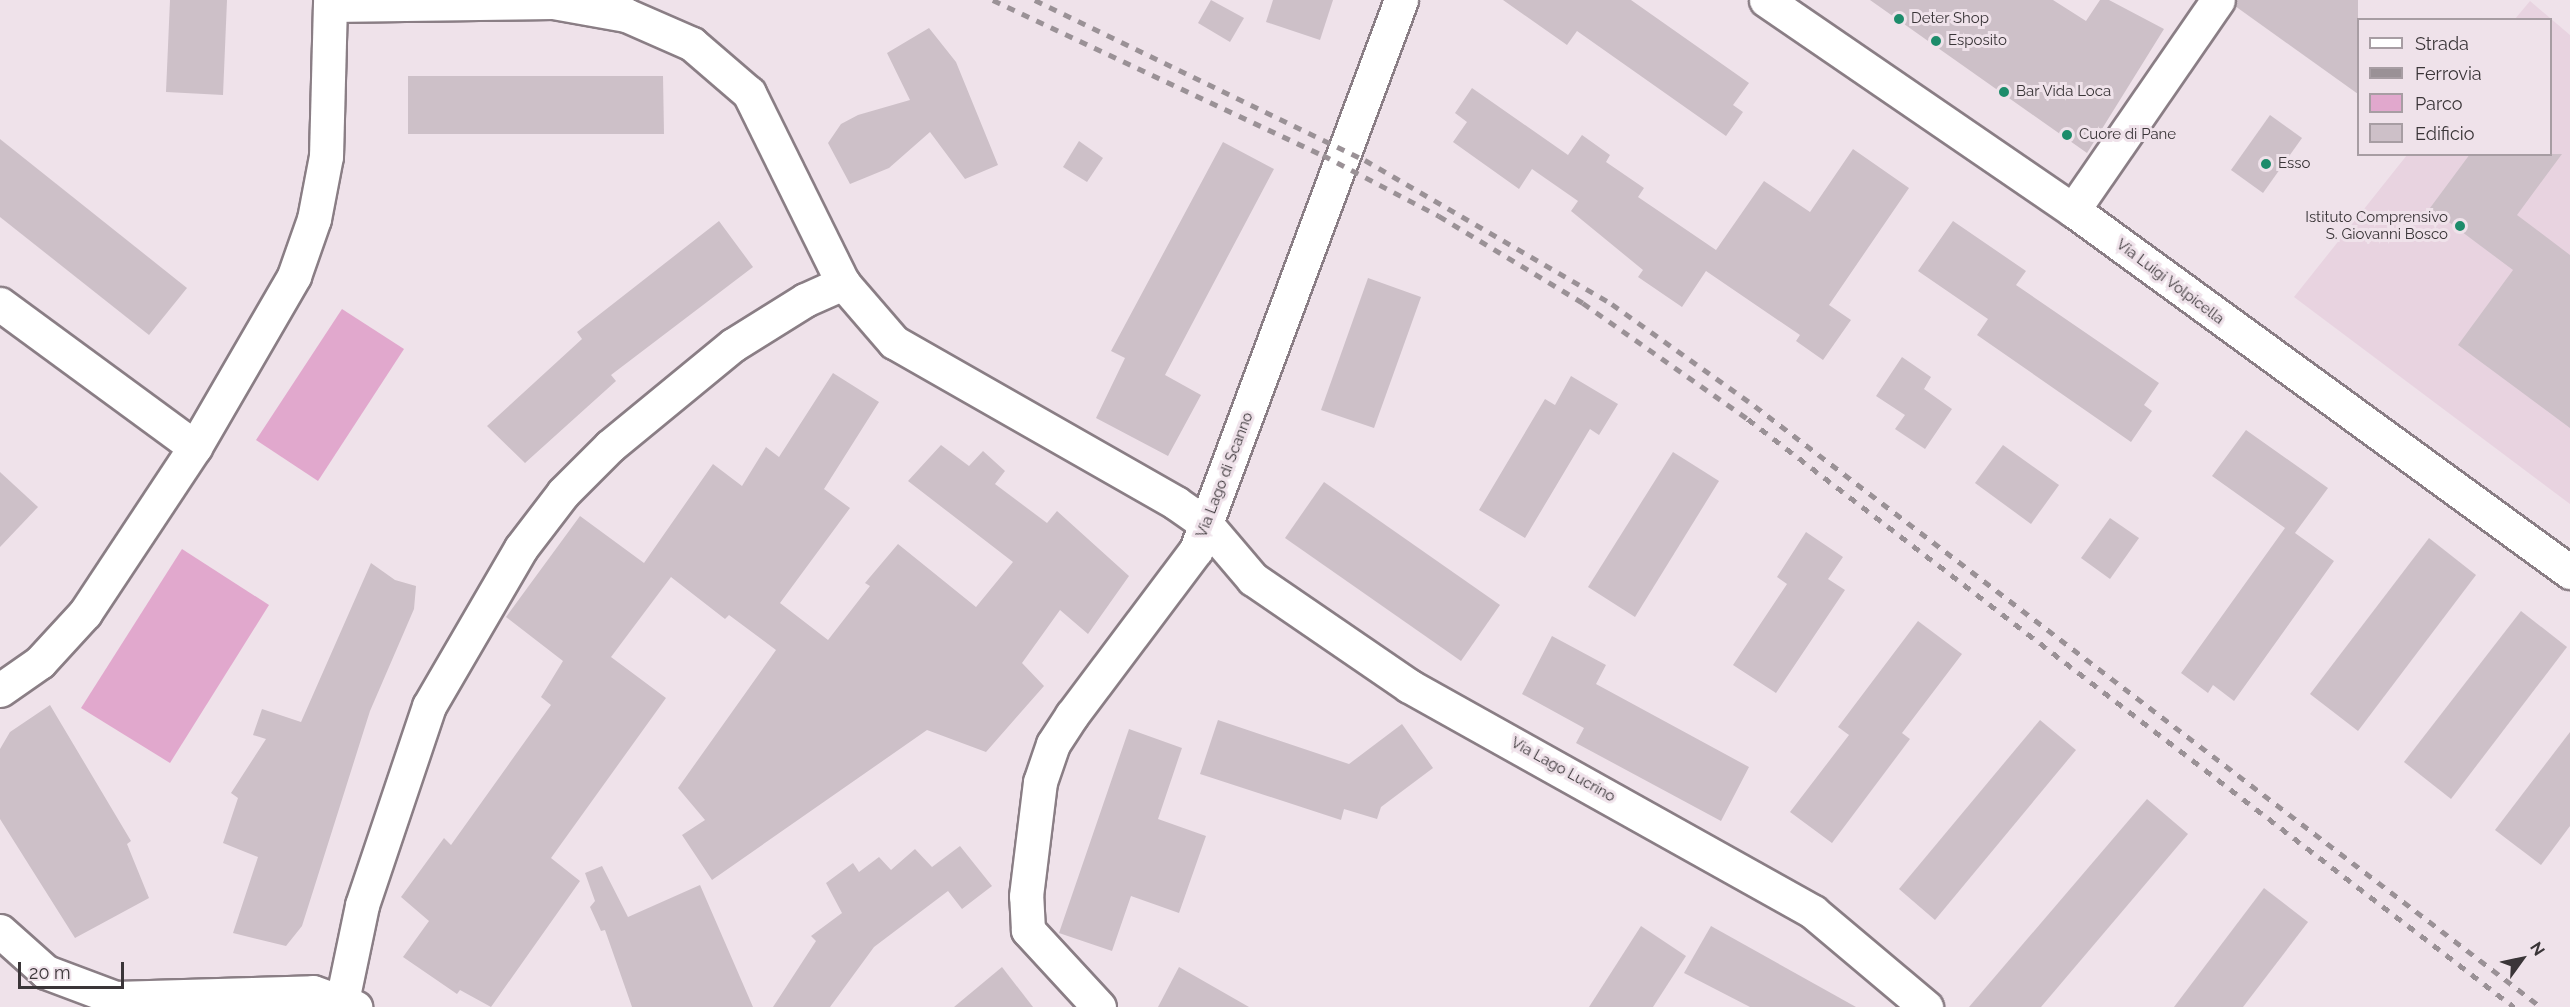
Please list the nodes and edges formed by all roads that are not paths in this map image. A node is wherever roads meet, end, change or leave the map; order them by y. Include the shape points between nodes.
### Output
1 (1401, 0) edge
2 (1766, 0) edge
3 (2218, 0) edge
4 (330, 3) edge
5 (2073, 210) junction
6 (843, 283) junction
7 (0, 304) edge
8 (195, 447) junction
9 (1207, 525) junction
10 (2570, 572) edge
11 (0, 690) edge
12 (0, 931) edge
13 (348, 1004) edge
14 (1099, 1007) edge
15 (1926, 1007) edge

1 - 9 street, Via Lago di Scanno
2 - 5 street, Via Luigi Volpicella
3 - 5 street
4 - 6 street, Via Lago Lucrino via 553,2 626,15 693,44 749,93
4 - 8 street via 326,156 314,219 276,311
5 - 10 street, Via Luigi Volpicella
6 - 9 street, Via Lago Lucrino via 872,320 918,359 1140,480
6 - 13 street via 805,300 733,345 610,446 563,493 521,548 429,706 362,905
7 - 8 street
8 - 11 street via 85,613 40,662
9 - 14 street, Via Lago di Scanno via 1196,550 1053,744 1040,782 1026,896 1028,930
9 - 15 street, Via Lago Lucrino via 1253,579 1352,648 1409,686 1777,889 1851,939
12 - 13 street via 46,972 115,998 298,992

